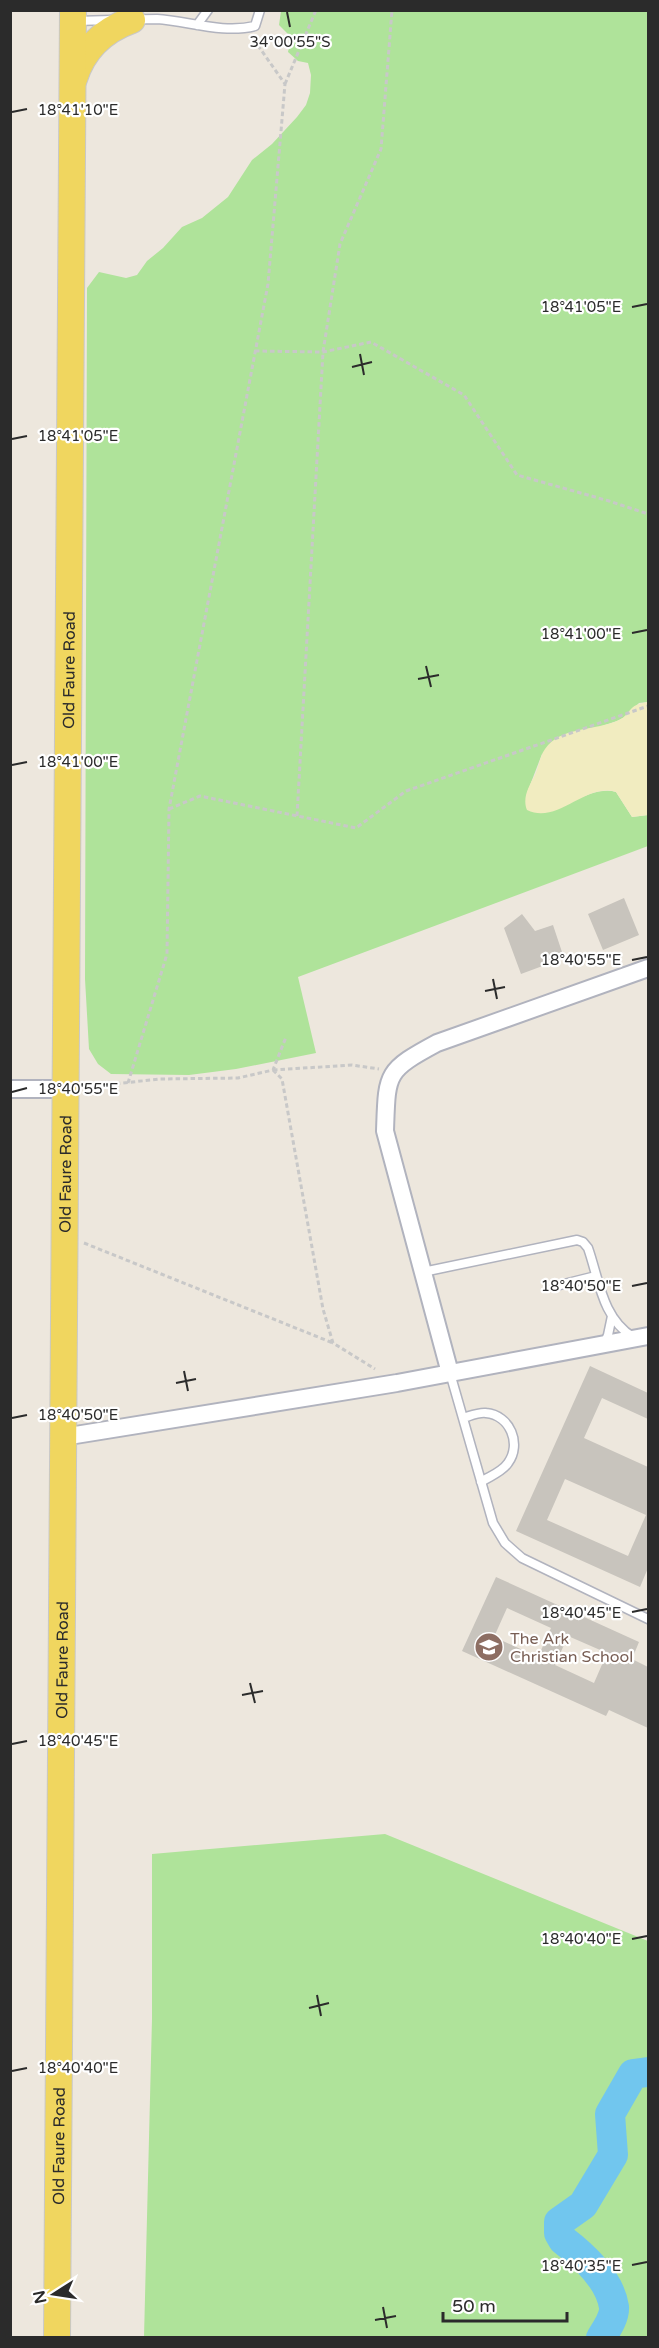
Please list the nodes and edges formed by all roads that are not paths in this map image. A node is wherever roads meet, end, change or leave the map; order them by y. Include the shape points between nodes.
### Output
1 (208, 10) edge
2 (260, 10) edge
3 (73, 16) edge
4 (116, 17) edge
5 (197, 25) junction
6 (72, 90) junction
7 (648, 968) edge
8 (10, 1089) edge
9 (66, 1089) junction
10 (423, 1272) junction
11 (596, 1276) junction
12 (556, 1286) dead end
13 (612, 1316) junction
14 (642, 1337) edge
15 (604, 1344) junction
16 (450, 1373) junction
17 (463, 1418) junction
18 (63, 1437) junction
19 (481, 1482) junction
20 (648, 1619) edge
21 (57, 2337) edge

1 - 5 lane
2 - 5 lane via 255,26
3 - 4 lane
3 - 6 main road, Old Faure Road
4 - 5 lane
4 - 6 main road via 88,50
6 - 9 main road, Old Faure Road
7 - 10 street via 437,1043 406,1059 393,1072 387,1092 386,1131
8 - 9 street
9 - 18 main road, Old Faure Road
10 - 11 lane via 577,1240 588,1248
10 - 16 street
11 - 12 lane
11 - 13 lane
13 - 14 lane via 627,1333
13 - 15 lane
14 - 15 street
15 - 16 street
16 - 17 lane
16 - 18 street
17 - 19 lane
17 - 19 lane via 482,1412 496,1415 513,1434 509,1462
18 - 21 main road, Old Faure Road
19 - 20 lane via 498,1534 513,1551

